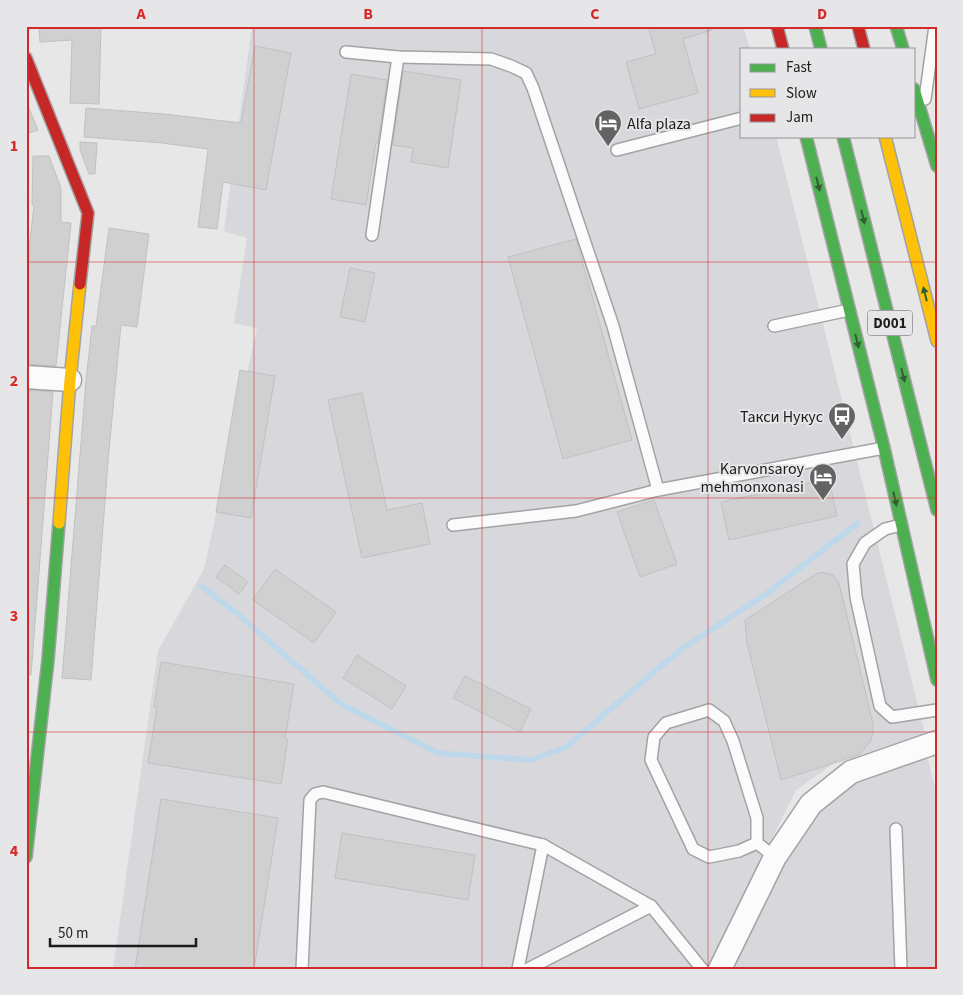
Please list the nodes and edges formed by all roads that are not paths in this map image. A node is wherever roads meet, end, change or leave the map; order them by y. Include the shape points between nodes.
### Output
1 (777, 26) edge
2 (815, 26) edge
3 (858, 26) edge
4 (896, 26) edge
5 (935, 26) edge
6 (783, 48) edge
7 (821, 48) edge
8 (864, 48) edge
9 (903, 48) edge
10 (346, 52) dead end
11 (398, 57) junction
12 (26, 58) edge
13 (916, 95) edge
14 (740, 119) edge
15 (806, 138) edge
16 (844, 138) edge
17 (886, 138) edge
18 (617, 150) dead end
19 (937, 160) edge
20 (937, 166) edge
21 (372, 235) dead end
22 (849, 310) junction
23 (774, 326) dead end
24 (937, 341) edge
25 (26, 377) edge
26 (70, 380) junction
27 (884, 448) junction
28 (658, 490) junction
29 (937, 510) edge
30 (453, 524) dead end
31 (901, 524) junction
32 (937, 680) edge
33 (937, 710) edge
34 (937, 742) edge
35 (896, 829) dead end
36 (757, 843) junction
37 (543, 845) junction
38 (26, 857) edge
39 (775, 857) junction
40 (651, 906) junction
41 (302, 969) edge
42 (518, 969) edge
43 (528, 969) edge
44 (702, 969) edge
45 (720, 969) edge
46 (901, 969) edge

1 - 6 main road
2 - 7 main road
3 - 8 main road
4 - 9 main road
5 - 19 lane via 925,104
10 - 11 lane
11 - 21 lane
11 - 28 lane via 491,59 526,73 613,326
12 - 26 main road via 88,213
13 - 20 main road
14 - 18 lane
15 -> 22 main road
16 -> 29 main road, D001
24 -> 17 main road, D001
22 - 23 lane
22 -> 27 main road
25 - 26 street
26 - 38 main road via 48,660
27 - 28 lane
27 -> 31 main road
28 - 30 lane via 576,511
31 - 32 main road
31 - 33 lane via 885,529 865,543 853,564 856,597 880,706 892,717
34 - 39 street via 851,772 811,804
35 - 46 lane
36 - 36 lane via 709,857 693,849 651,760 654,737 666,723 709,710 724,721 757,818
36 - 39 lane
37 - 40 lane
37 - 41 lane via 323,792 315,794 310,800
37 - 42 lane
39 - 45 street
40 - 43 lane
40 - 44 lane

